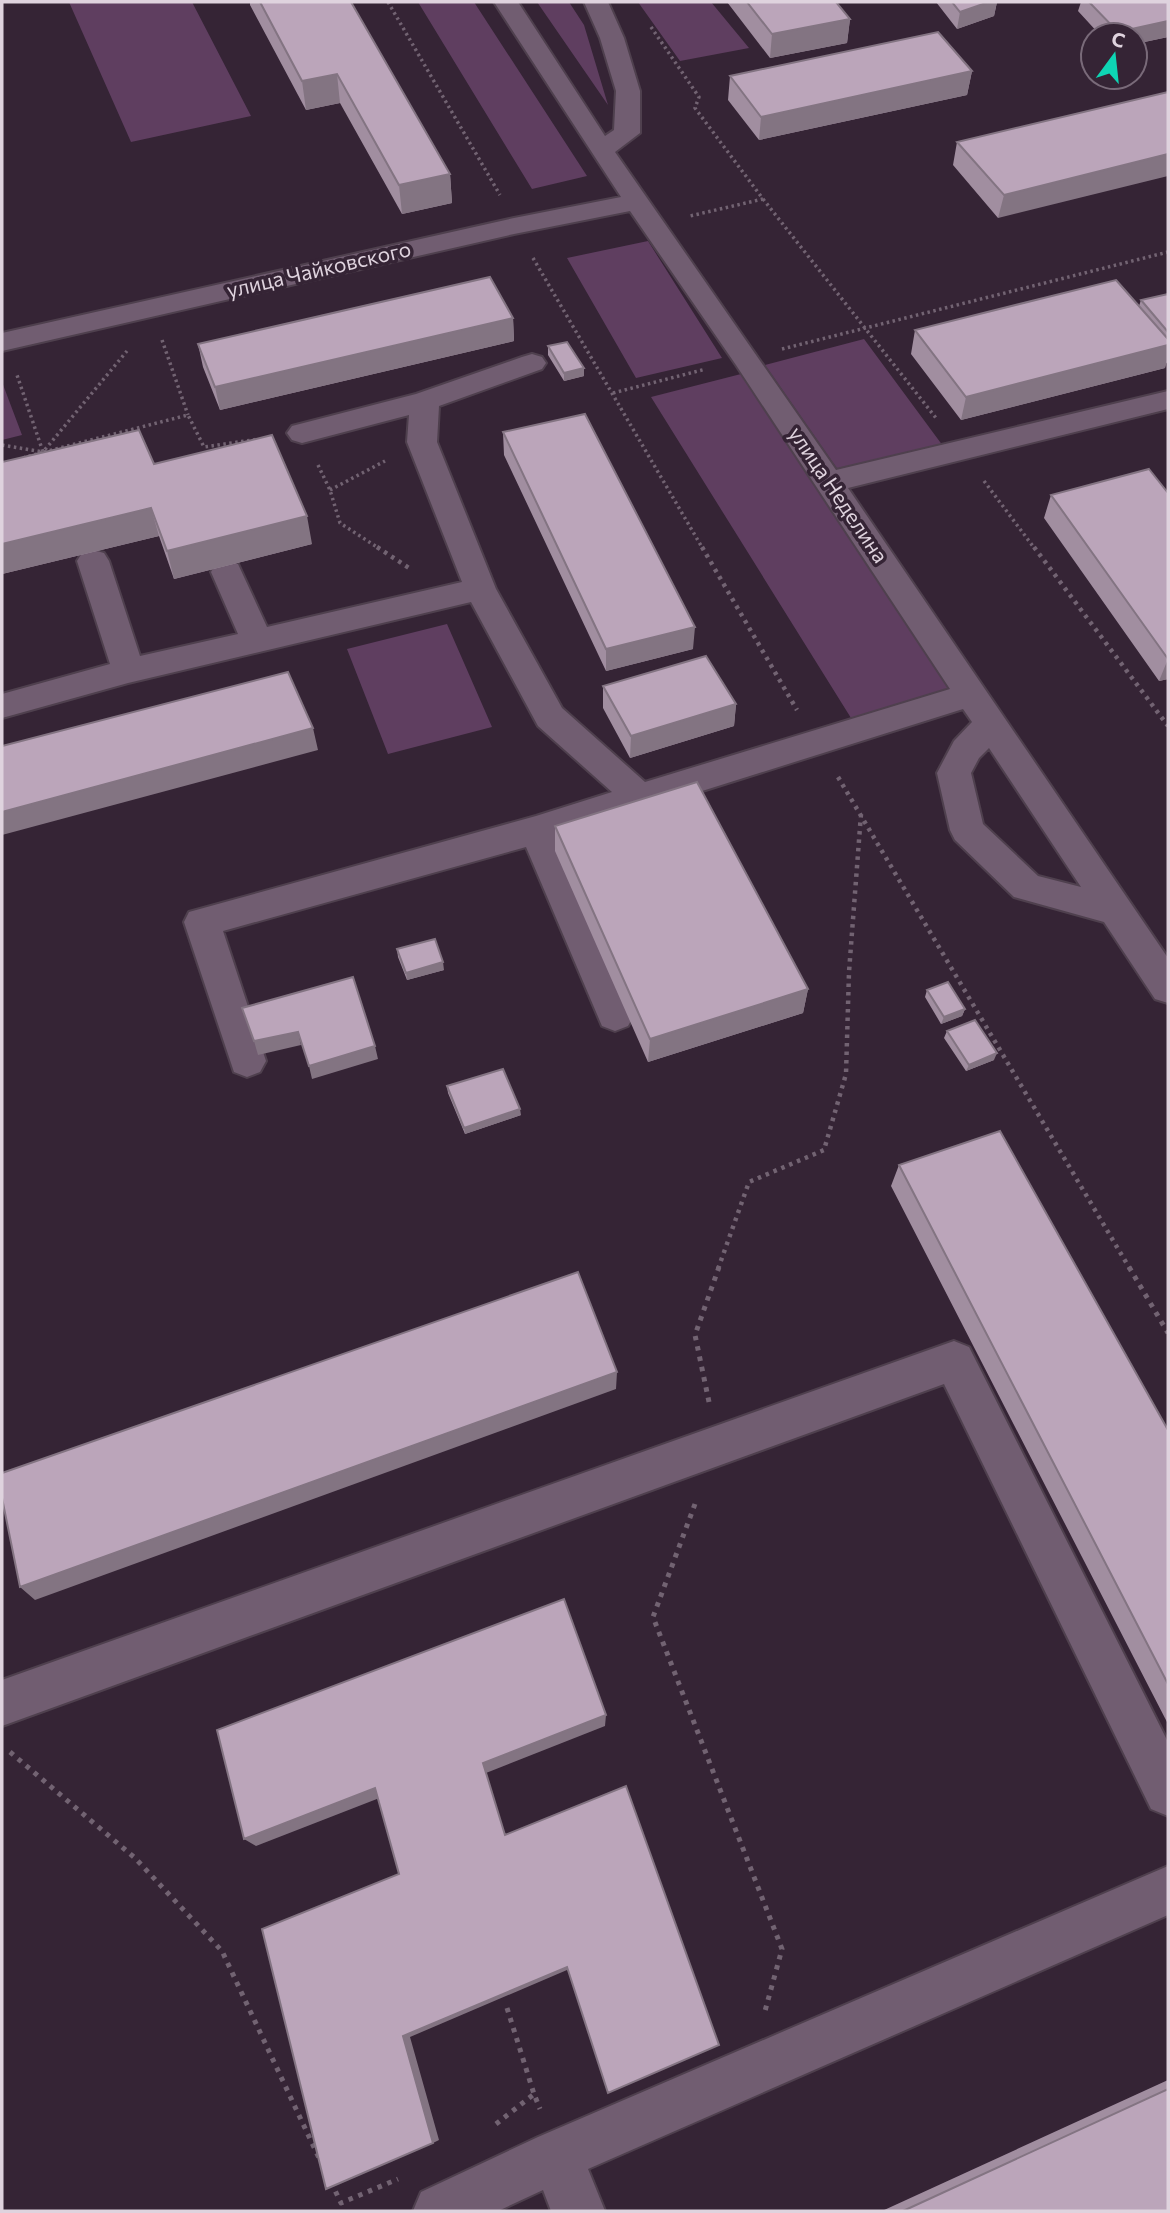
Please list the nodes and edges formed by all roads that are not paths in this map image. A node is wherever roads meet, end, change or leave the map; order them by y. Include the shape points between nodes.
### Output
1 (506, 2) edge
2 (596, 2) edge
3 (601, 150) junction
4 (645, 214) junction
5 (4, 341) edge
6 (532, 363) dead end
7 (425, 401) junction
8 (1164, 407) edge
9 (302, 433) road end
10 (829, 482) junction
11 (93, 561) edge
12 (228, 572) edge
13 (466, 592) junction
14 (258, 642) junction
15 (128, 671) junction
16 (973, 694) junction
17 (2, 706) edge
18 (992, 723) junction
19 (640, 798) junction
20 (536, 830) junction
21 (1117, 911) junction
22 (1168, 988) edge
23 (615, 1015) dead end
24 (247, 1061) dead end
25 (2, 1703) edge
26 (1168, 1792) edge
27 (1168, 1890) edge
28 (557, 2156) junction
29 (440, 2211) edge
30 (578, 2211) edge

1 - 3 street, улица Неделина
2 - 3 street via 628,91 627,133
3 - 4 street, улица Неделина
4 - 5 street, улица Чайковского via 514,226
4 - 10 street, улица Неделина
6 - 7 street
7 - 9 street
7 - 13 street via 422,442
8 - 10 street
10 - 16 street, улица Неделина
11 - 15 street
12 - 14 street
13 - 14 street
13 - 19 street via 551,717
14 - 15 street
15 - 17 street
16 - 18 street, улица Неделина
16 - 19 street
18 - 21 street, улица Неделина
18 - 21 street via 966,750 954,773 967,830 1027,887
19 - 20 street
20 - 23 street
20 - 24 street via 202,922
21 - 22 street, улица Неделина
25 - 26 street via 954,1361
27 - 28 street
28 - 29 street
28 - 30 street

